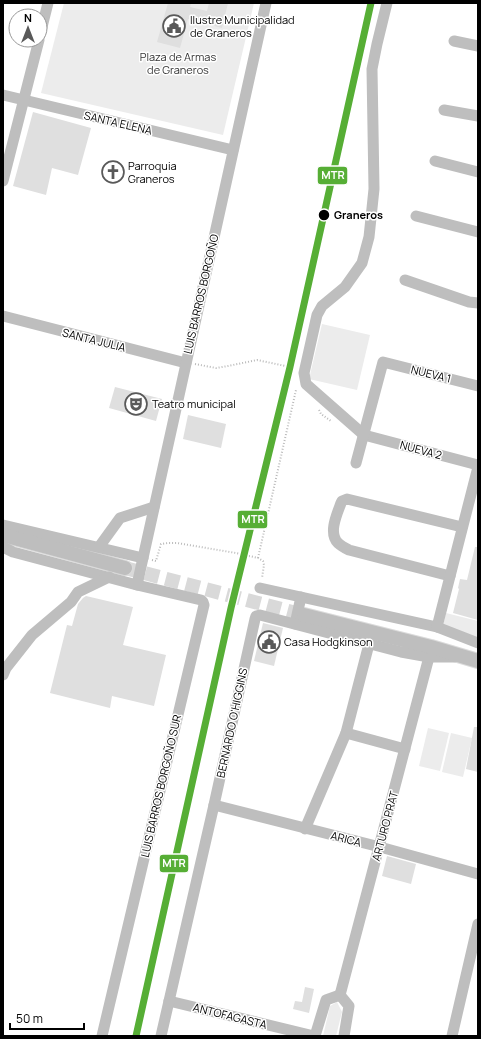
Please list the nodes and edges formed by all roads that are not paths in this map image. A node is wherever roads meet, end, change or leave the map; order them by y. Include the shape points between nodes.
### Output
1 (266, 3) edge
2 (387, 3) edge
3 (454, 41) dead end
4 (478, 46) edge
5 (37, 48) edge
6 (3, 95) edge
7 (24, 100) junction
8 (444, 110) dead end
9 (478, 116) edge
10 (233, 150) junction
11 (435, 161) dead end
12 (478, 172) edge
13 (3, 181) edge
14 (416, 216) dead end
15 (478, 232) edge
16 (406, 280) dead end
17 (478, 303) edge
18 (3, 316) edge
19 (186, 363) junction
20 (478, 386) edge
21 (364, 435) junction
22 (356, 464) dead end
23 (478, 466) edge
24 (154, 507) junction
25 (3, 525) edge
26 (462, 527) junction
27 (3, 535) edge
28 (3, 547) edge
29 (98, 547) junction
30 (143, 558) junction
31 (125, 568) tunnel mouth
32 (450, 576) junction
33 (109, 577) junction
34 (137, 584) junction
35 (260, 588) road end
36 (301, 597) junction
37 (299, 620) junction
38 (437, 627) junction
39 (478, 643) edge
40 (369, 644) junction
41 (462, 656) junction
42 (429, 657) junction
43 (478, 661) edge
44 (3, 675) edge
45 (346, 732) junction
46 (405, 749) junction
47 (214, 805) junction
48 (305, 828) junction
49 (380, 847) junction
50 (478, 874) edge
51 (478, 924) edge
52 (340, 995) junction
53 (169, 1001) junction
54 (102, 1036) edge
55 (161, 1036) edge
56 (315, 1036) edge
57 (344, 1036) edge
58 (452, 1036) edge

1 - 10 street, LUIS BARROS BORGOÑO
2 - 21 street via 372,69 374,189 369,237 362,263 345,287 322,306 317,315 304,373 306,384
3 - 4 street
5 - 7 street
6 - 7 street, SANTA ELENA
7 - 10 street, SANTA ELENA
7 - 13 street
8 - 9 street
10 - 19 street, LUIS BARROS BORGOÑO
11 - 12 street
14 - 15 street
16 - 17 street
18 - 19 street, SANTA JULIA
19 - 24 street, LUIS BARROS BORGOÑO
20 - 21 street, NUEVA 1 via 383,362
21 - 22 street
21 - 23 street, NUEVA 2
23 - 26 street
24 - 29 street via 120,518
24 - 30 street, LUIS BARROS BORGOÑO
25 - 29 street
26 - 32 street
26 - 32 street via 347,499 341,502 333,529 338,543 349,550
27 - 31 main road
28 - 33 street via 13,552
29 - 30 street
30 - 34 street, LUIS BARROS BORGOÑO
32 - 38 street
33 - 34 street
33 - 44 street via 78,592 71,602 32,635
34 - 54 street, LUIS BARROS BORGOÑO SUR via 200,600 204,605
35 - 36 street
36 - 37 street
36 - 38 street
37 - 40 street, BERNARDO O'HIGGINS
37 - 41 main road via 431,647
37 - 47 street, BERNARDO O'HIGGINS via 256,616
38 - 39 street
40 - 42 street, BERNARDO O'HIGGINS
40 - 45 street
41 - 42 street, BERNARDO O'HIGGINS
41 - 43 main road
42 - 46 street, ARTURO PRAT
45 - 46 street
45 - 48 street
46 - 49 street, ARTURO PRAT
47 - 48 street, ARICA
47 - 53 street, BERNARDO O'HIGGINS
48 - 49 street, ARICA
49 - 50 street, ARICA
49 - 52 street, ARTURO PRAT
51 - 58 street
52 - 56 street via 326,1000
52 - 57 street via 349,1006
53 - 55 street, BERNARDO O'HIGGINS
53 - 56 street, ANTOFAGASTA

